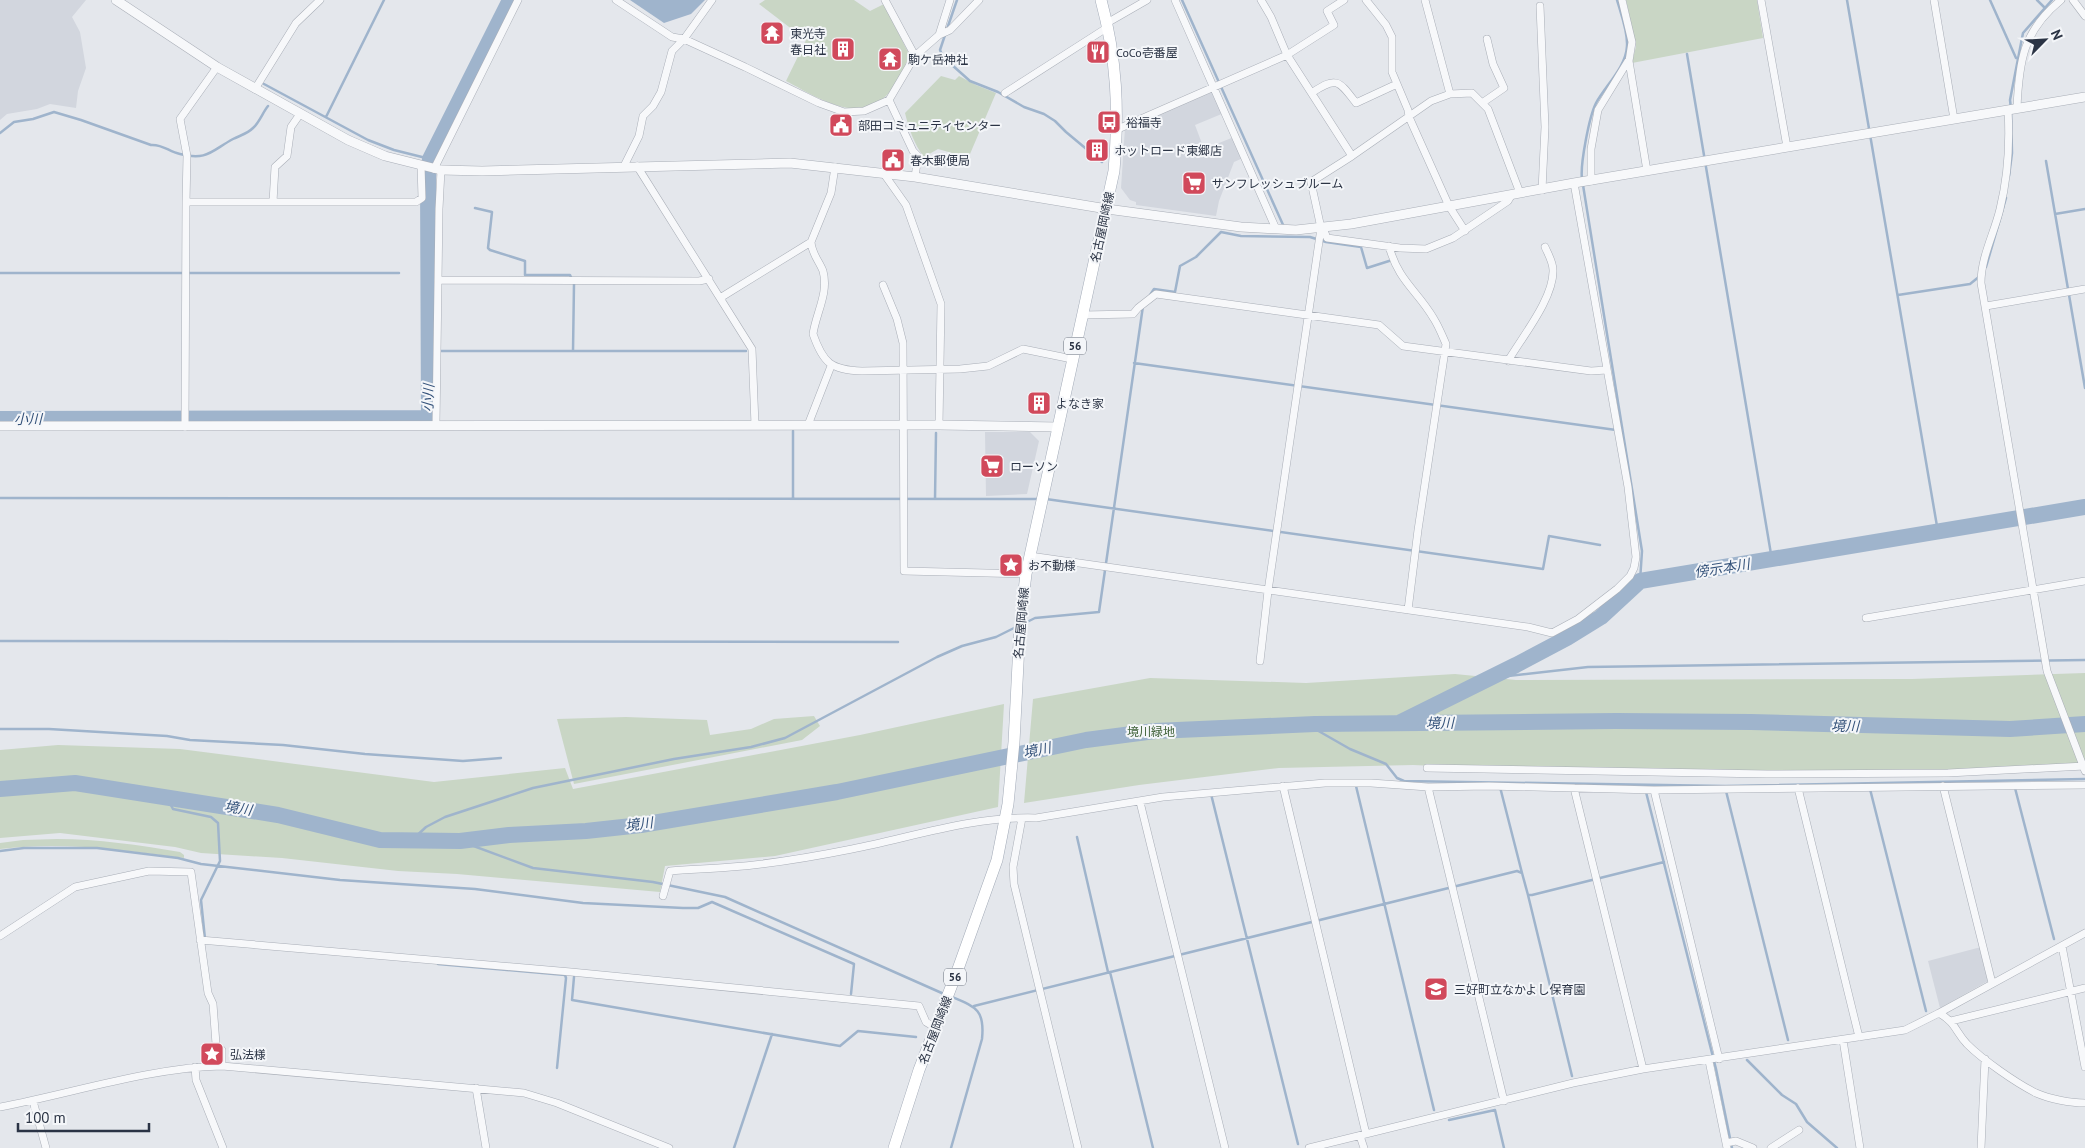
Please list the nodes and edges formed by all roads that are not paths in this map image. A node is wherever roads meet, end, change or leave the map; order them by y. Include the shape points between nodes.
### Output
1 (116, 0) edge
2 (320, 0) edge
3 (518, 0) edge
4 (616, 0) edge
5 (712, 0) edge
6 (885, 0) edge
7 (950, 0) edge
8 (979, 0) edge
9 (1101, 0) edge
10 (1147, 0) edge
11 (1175, 0) edge
12 (1261, 0) edge
13 (1344, 0) edge
14 (1366, 0) edge
15 (1424, 0) edge
16 (1622, 0) edge
17 (1761, 0) edge
18 (1934, 0) edge
19 (2061, 0) edge
20 (2073, 0) edge
21 (1540, 6) dead end
22 (2085, 16) edge
23 (1108, 25) junction
24 (939, 35) junction
25 (1487, 38) dead end
26 (684, 39) junction
27 (1287, 54) junction
28 (915, 56) junction
29 (1629, 61) junction
30 (217, 67) junction
31 (1397, 84) junction
32 (1214, 87) junction
33 (255, 89) junction
34 (1313, 92) junction
35 (1005, 93) dead end
36 (1450, 94) junction
37 (2085, 98) edge
38 (889, 100) junction
39 (1482, 103) junction
40 (2017, 108) junction
41 (2008, 110) junction
42 (300, 114) junction
43 (1408, 117) junction
44 (1954, 119) junction
45 (1118, 129) junction
46 (1787, 148) junction
47 (1352, 156) junction
48 (422, 165) junction
49 (624, 166) junction
50 (637, 166) junction
51 (835, 167) junction
52 (436, 169) junction
53 (1647, 171) junction
54 (884, 174) junction
55 (915, 178) junction
56 (1591, 181) junction
57 (1574, 184) junction
58 (1542, 190) junction
59 (1516, 195) junction
60 (186, 202) junction
61 (273, 202) junction
62 (1449, 206) junction
63 (1107, 209) junction
64 (1322, 228) junction
65 (1276, 229) junction
66 (1465, 231) junction
67 (811, 242) junction
68 (1389, 246) junction
69 (1545, 248) dead end
70 (709, 279) junction
71 (438, 280) junction
72 (883, 285) dead end
73 (2085, 289) edge
74 (720, 298) junction
75 (1986, 306) junction
76 (1083, 315) junction
77 (1307, 316) junction
78 (1444, 352) junction
79 (1072, 360) junction
80 (1508, 361) junction
81 (832, 366) junction
82 (904, 370) junction
83 (939, 370) junction
84 (1607, 370) junction
85 (436, 425) junction
86 (808, 425) junction
87 (903, 425) junction
88 (939, 425) junction
89 (0, 426) edge
90 (755, 426) junction
91 (185, 427) junction
92 (1058, 427) junction
93 (1030, 556) junction
94 (1026, 574) junction
95 (2085, 581) edge
96 (2033, 589) junction
97 (1268, 591) junction
98 (1408, 610) junction
99 (1866, 618) dead end
100 (1260, 661) dead end
101 (2084, 767) edge
102 (1427, 768) dead end
103 (1283, 786) junction
104 (1428, 786) junction
105 (1943, 786) junction
106 (2085, 786) edge
107 (1574, 788) junction
108 (1798, 788) junction
109 (1654, 790) junction
110 (1140, 802) junction
111 (1022, 818) junction
112 (1005, 820) junction
113 (664, 895) dead end
114 (2085, 933) edge
115 (0, 936) edge
116 (200, 940) junction
117 (2062, 946) junction
118 (1992, 983) junction
119 (2085, 988) edge
120 (2070, 991) junction
121 (1939, 1013) junction
122 (1951, 1021) junction
123 (936, 1028) junction
124 (1859, 1037) junction
125 (1844, 1040) junction
126 (1718, 1058) junction
127 (1985, 1059) junction
128 (1708, 1060) junction
129 (195, 1066) junction
130 (222, 1066) junction
131 (2085, 1067) edge
132 (1643, 1069) junction
133 (476, 1088) junction
134 (33, 1101) junction
135 (1504, 1101) junction
136 (2085, 1103) edge
137 (0, 1107) edge
138 (1799, 1130) dead end
139 (1363, 1135) junction
140 (1727, 1145) edge
141 (46, 1148) edge
142 (223, 1148) edge
143 (486, 1148) edge
144 (669, 1148) edge
145 (894, 1148) edge
146 (1078, 1148) edge
147 (1225, 1148) edge
148 (1310, 1148) edge
149 (1364, 1148) edge
150 (1753, 1148) edge
151 (1771, 1148) edge
152 (1860, 1148) edge
153 (1981, 1148) edge

1 - 30 street
2 - 33 street via 296,23
3 - 52 street
4 - 26 street via 672,37
5 - 26 street
6 - 28 street
7 - 24 street
8 - 24 street via 950,30
9 - 23 main road, 名古屋岡崎線 / 56
10 - 23 street
11 - 32 street
12 - 27 street via 1272,17
13 - 27 street via 1326,11 1334,25
14 - 31 street via 1392,37 1392,72
15 - 36 street
16 - 29 street via 1632,42
17 - 46 street
18 - 44 street
19 - 40 street via 2031,32 2018,78
20 - 22 street
21 - 58 street via 1545,127
23 - 35 street
23 - 45 main road, 名古屋岡崎線 / 56
24 - 28 street
25 - 39 street via 1493,64 1504,88
26 - 38 street via 818,103 844,112 864,111
26 - 49 street via 672,51 661,92 643,116 639,136
27 - 32 street
27 - 34 street
28 - 38 street
29 - 53 street
29 - 56 street via 1598,110 1591,149
30 - 33 street
30 - 60 street via 180,119 186,156
31 - 34 street via 1356,102 1338,82 1326,83
31 - 43 street
32 - 45 street
32 - 65 street
33 - 42 street
34 - 47 street
36 - 39 street via 1472,93
36 - 43 street via 1431,101
37 - 40 street
38 - 55 street via 918,156
39 - 59 street via 1488,109 1501,140
40 - 41 street
41 - 44 street
41 - 75 street via 2008,160 2000,209 1981,268
42 - 48 street via 370,150
42 - 61 street via 291,129 287,156 275,167
43 - 47 street
43 - 62 street
44 - 46 street
45 - 63 main road, 名古屋岡崎線 / 56
46 - 53 street
47 - 64 street via 1311,182
48 - 52 street
48 - 61 street via 422,198 416,202
49 - 50 street
49 - 52 street via 482,171
50 - 51 street via 790,163
50 - 70 street
51 - 54 street
51 - 67 street via 831,193
52 - 71 street
53 - 56 street
54 - 55 street
54 - 83 street via 906,205 941,304
55 - 63 street
56 - 57 street
57 - 58 street
57 - 84 street
58 - 59 street
59 - 62 street
59 - 66 street
60 - 61 street
60 - 91 street
62 - 64 street
62 - 66 street
63 - 65 street
63 - 76 main road, 名古屋岡崎線 / 56
64 - 65 street
64 - 68 street via 1327,238
64 - 77 street
66 - 68 street via 1426,249
67 - 74 street
67 - 81 street via 811,250 823,272 825,291 812,334 824,358
68 - 78 street via 1397,269 1433,318 1446,344
69 - 80 street via 1553,268 1552,280 1544,300
70 - 71 street
70 - 74 street
71 - 85 street
72 - 82 street via 900,330
73 - 75 street
74 - 90 street via 752,349
75 - 96 street
76 - 77 street via 1134,314 1156,294
76 - 79 main road, 名古屋岡崎線 / 56
77 - 78 street via 1379,325 1403,346
77 - 97 street
78 - 80 street
78 - 98 street
79 - 83 street via 1023,349 988,366
79 - 92 main road, 名古屋岡崎線 / 56
80 - 84 street
81 - 82 street via 846,371
81 - 86 street
82 - 83 street
82 - 87 street
83 - 88 street
84 - 98 street via 1635,546 1634,568 1630,576 1604,600 1552,632
85 - 90 street
85 - 91 street
86 - 87 street
86 - 90 street
87 - 88 street
87 - 94 street via 904,571
88 - 92 street
89 - 91 street
92 - 93 main road, 名古屋岡崎線 / 56
93 - 94 main road, 名古屋岡崎線 / 56
93 - 97 street
94 - 112 main road, 名古屋岡崎線 / 56
95 - 96 street
96 - 99 street
96 - 101 street via 2048,674
97 - 98 street
97 - 100 street
101 - 102 street via 1948,773 1767,774
103 - 104 street via 1370,782
103 - 110 street
103 - 139 street
104 - 107 street
104 - 135 street
105 - 106 street
105 - 108 street
105 - 118 street
107 - 109 street
107 - 132 street
108 - 109 street
108 - 124 street
109 - 126 street
110 - 111 street
110 - 147 street
111 - 112 street
111 - 146 street via 1013,867 1014,884
112 - 113 street via 950,826 794,860 670,871
112 - 123 main road, 名古屋岡崎線 / 56 via 997,860
114 - 117 street
115 - 116 street via 75,887 149,871 191,872
116 - 123 street via 919,1006 926,1022
116 - 130 street via 208,992 213,1004 216,1044 222,1050
117 - 118 street
117 - 120 street
118 - 121 street
119 - 120 street
120 - 122 street
120 - 131 street
121 - 122 street
121 - 124 street via 1905,1030
122 - 127 street via 1962,1039
123 - 145 main road, 名古屋岡崎線 / 56
124 - 125 street
125 - 126 street
125 - 152 street
126 - 128 street
127 - 136 street via 2037,1093
127 - 153 street
128 - 132 street
128 - 140 street
129 - 130 street
129 - 134 street
129 - 142 street via 196,1080
130 - 133 street
132 - 135 street via 1573,1082
133 - 143 street
133 - 144 street via 540,1097
134 - 137 street
134 - 141 street
135 - 139 street
138 - 151 street
139 - 148 street
139 - 149 street
140 - 150 street via 1736,1141

